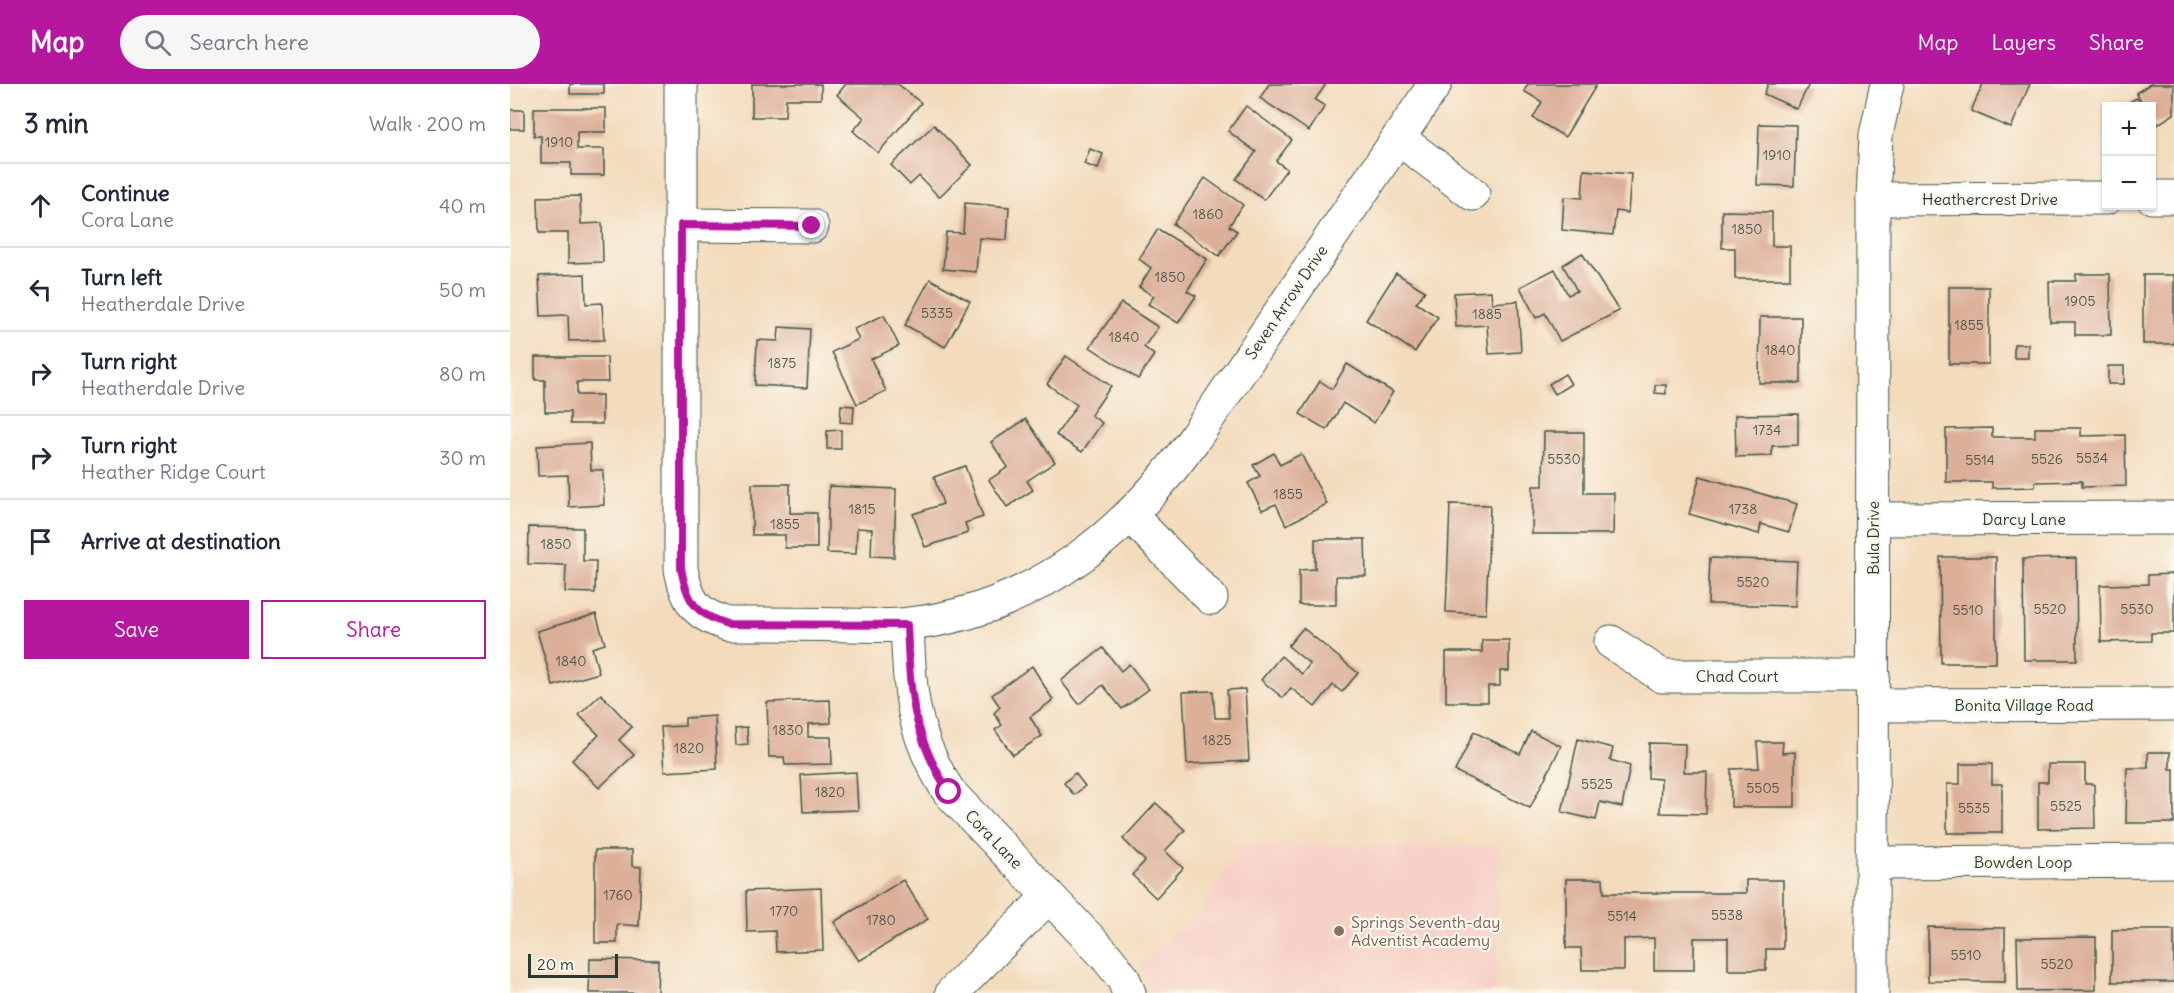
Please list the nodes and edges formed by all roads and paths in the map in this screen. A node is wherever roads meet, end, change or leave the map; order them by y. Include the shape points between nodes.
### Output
1 (681, 84) edge
2 (1435, 84) edge
3 (1887, 84) edge
4 (1398, 138) junction
5 (1473, 194) dead end
6 (2156, 197) edge
7 (2174, 197) edge
8 (2102, 198) edge
9 (1874, 199) junction
10 (681, 225) junction
11 (812, 226) dead end
12 (1131, 516) junction
13 (2174, 518) edge
14 (1873, 519) junction
15 (1210, 598) dead end
16 (907, 625) junction
17 (1611, 642) dead end
18 (1874, 690) junction
19 (2174, 704) edge
20 (2174, 861) edge
21 (1872, 863) junction
22 (1049, 896) junction
23 (952, 993) edge
24 (1129, 993) edge
25 (1872, 993) edge

1 - 10 street, Seven Arrow Drive
2 - 4 street, Seven Arrow Drive
3 - 9 street, Bula Drive via 1876,135
4 - 5 street
4 - 12 street, Seven Arrow Drive via 1188,447
6 - 7 street
8 - 9 street, Heathercrest Drive
9 - 14 street, Bula Drive
10 - 11 street
10 - 16 street, Seven Arrow Drive via 681,568 685,590 694,606 706,617 727,624
12 - 15 street
12 - 16 street, Seven Arrow Drive via 1039,584 953,618
13 - 14 street, Darcy Lane
14 - 18 street, Bula Drive
16 - 22 street, Cora Lane via 910,693 930,763 949,792
17 - 18 street, Chad Court via 1662,676
18 - 19 street, Bonita Village Road
18 - 21 street, Bula Drive
20 - 21 street, Bowden Loop
21 - 25 street, Bula Drive
22 - 23 street
22 - 24 street, Cora Lane via 1105,955

